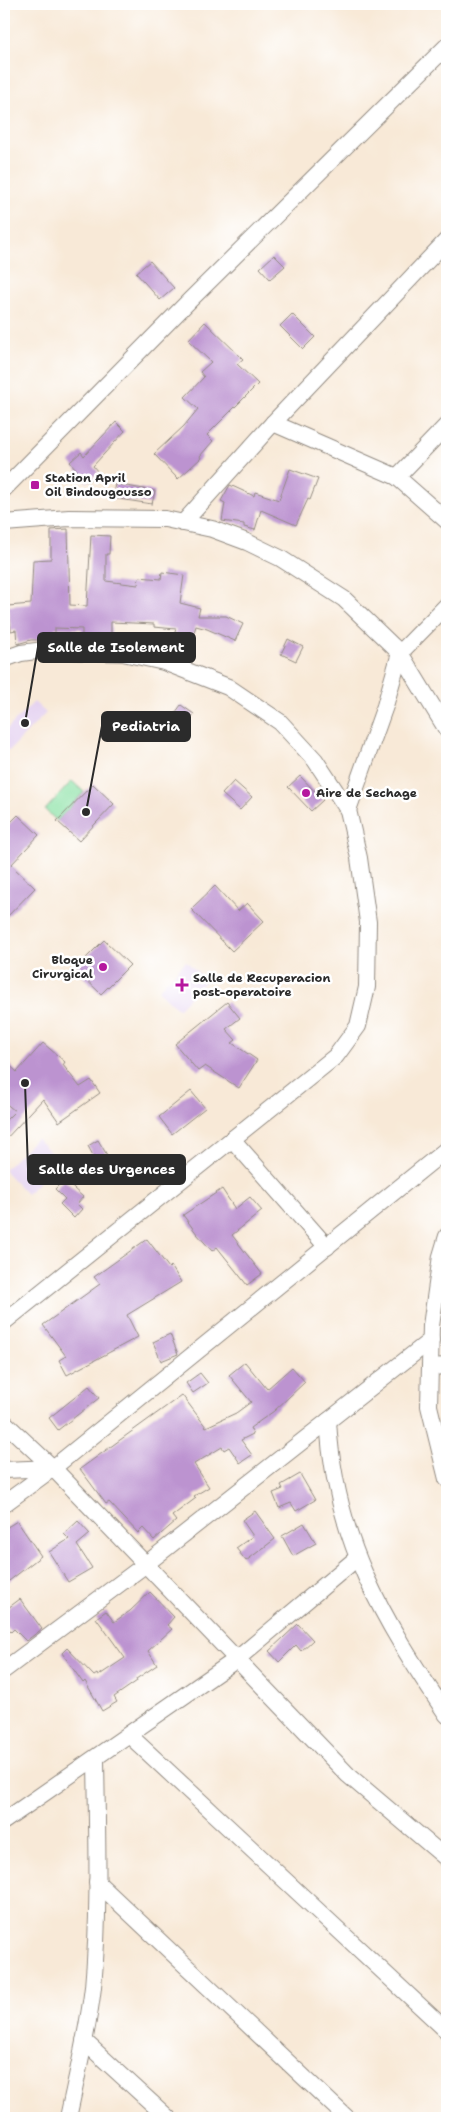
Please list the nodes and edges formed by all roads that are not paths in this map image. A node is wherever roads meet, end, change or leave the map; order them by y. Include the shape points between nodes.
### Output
1 (447, 46) edge
2 (447, 240) edge
3 (274, 423) junction
4 (447, 425) edge
5 (397, 477) junction
6 (4, 489) edge
7 (447, 522) edge
8 (4, 523) edge
9 (183, 523) junction
10 (447, 605) edge
11 (400, 653) junction
12 (4, 659) edge
13 (447, 730) edge
14 (348, 810) junction
15 (232, 1139) junction
16 (447, 1148) edge
17 (447, 1236) edge
18 (328, 1247) junction
19 (4, 1322) edge
20 (431, 1340) junction
21 (430, 1366) junction
22 (447, 1366) edge
23 (328, 1421) junction
24 (4, 1422) edge
25 (53, 1468) junction
26 (4, 1470) edge
27 (447, 1479) edge
28 (4, 1504) edge
29 (358, 1558) junction
30 (146, 1564) junction
31 (237, 1659) junction
32 (4, 1670) edge
33 (447, 1714) edge
34 (129, 1735) junction
35 (96, 1758) junction
36 (4, 1821) edge
37 (447, 1859) edge
38 (97, 1882) junction
39 (447, 2031) edge
40 (84, 2041) junction
41 (68, 2118) edge
42 (168, 2118) edge
43 (347, 2118) edge

1 - 6 street
2 - 3 street
3 - 5 street
3 - 9 street
4 - 5 street
5 - 7 street
8 - 9 street via 118,518 165,519
9 - 11 street via 238,539 280,558 344,599
10 - 11 street
11 - 13 street
11 - 14 street via 386,706
12 - 14 street via 44,650 123,653 164,662 228,687 280,722 315,760
14 - 15 street via 368,922 367,987 358,1026 336,1056
15 - 18 street
15 - 19 street
16 - 18 street
17 - 20 street via 441,1256
18 - 25 street
20 - 21 street
20 - 23 street
21 - 22 street
21 - 27 street via 429,1406
23 - 29 street via 330,1458 340,1504
23 - 30 street
24 - 25 street
25 - 26 street
25 - 28 street
25 - 30 street
29 - 31 street
29 - 33 street via 372,1593 408,1657
30 - 31 street
30 - 32 street
31 - 34 street
31 - 37 street via 348,1775
34 - 35 street
34 - 39 street
35 - 36 street
35 - 38 street
38 - 40 street via 93,1988
38 - 43 street
40 - 41 street
40 - 42 street

